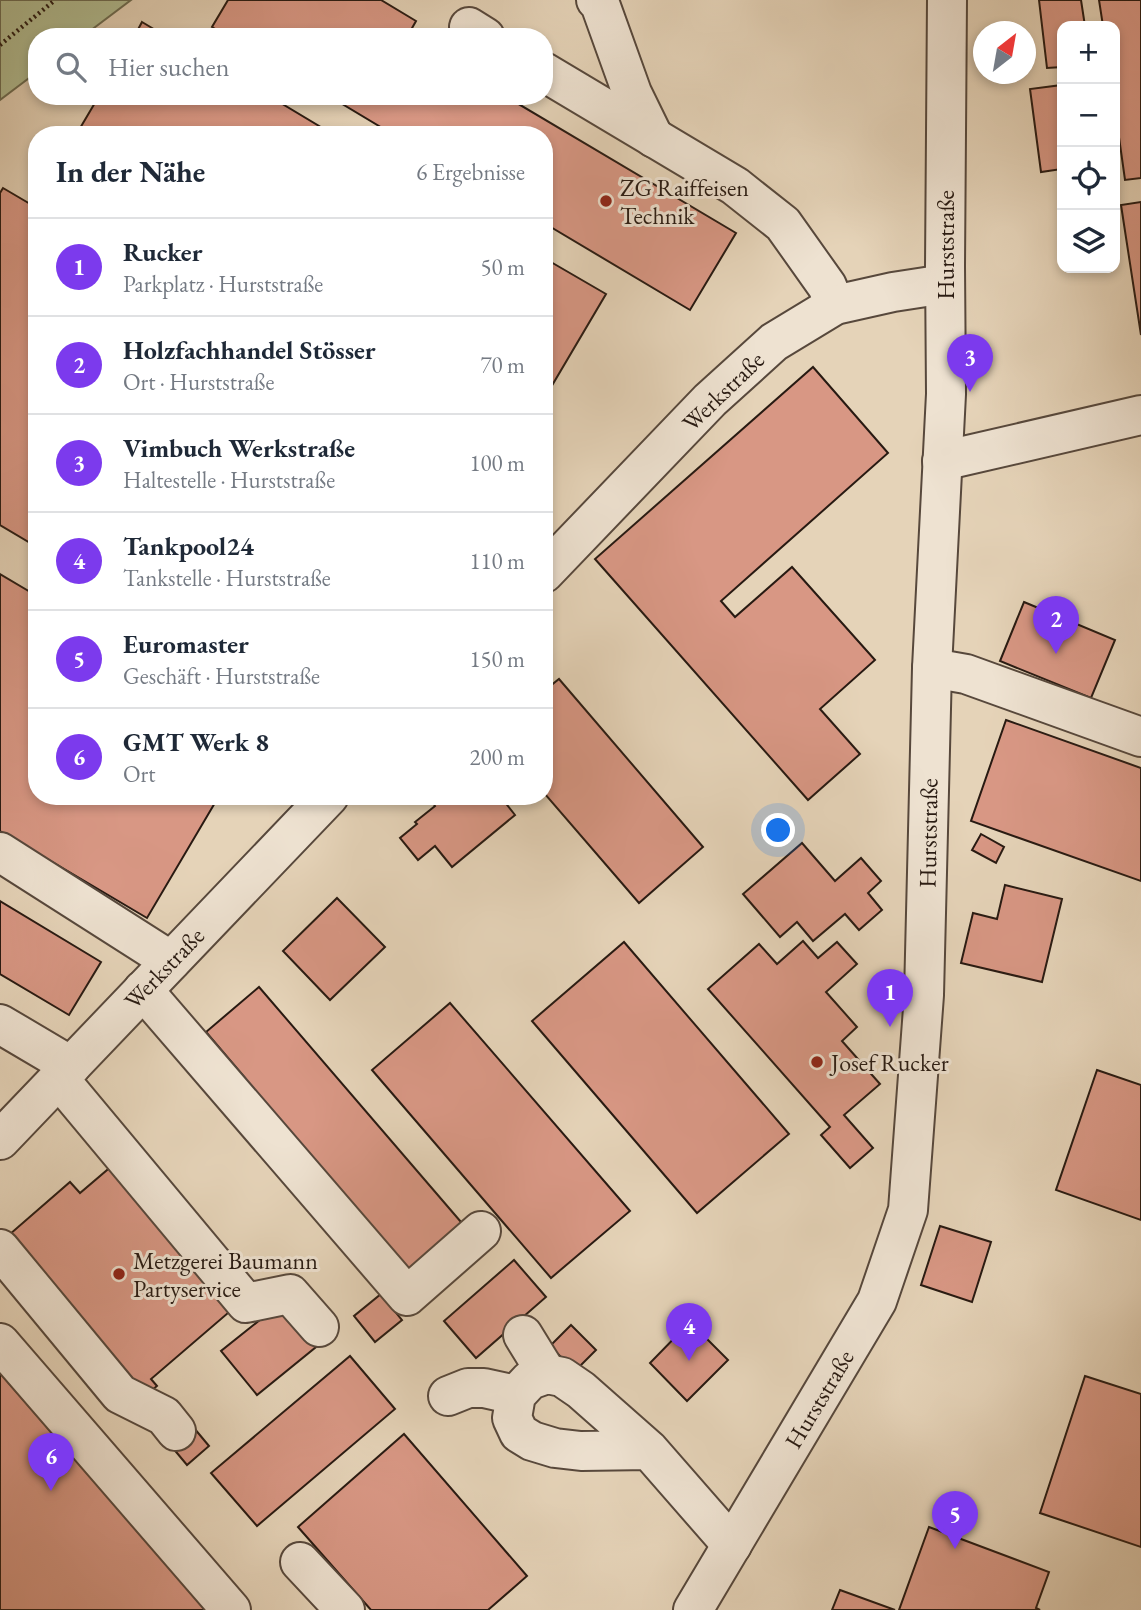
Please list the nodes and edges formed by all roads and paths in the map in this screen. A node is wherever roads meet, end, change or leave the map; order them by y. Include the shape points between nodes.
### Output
1 (55, 0) edge
2 (596, 0) edge
3 (947, 0) edge
4 (0, 45) edge
5 (553, 77) edge
6 (654, 138) junction
7 (945, 285) junction
8 (835, 304) junction
9 (1141, 415) edge
10 (942, 461) junction
11 (553, 564) edge
12 (932, 668) junction
13 (1141, 737) edge
14 (320, 805) edge
15 (0, 852) edge
16 (171, 961) junction
17 (143, 990) junction
18 (0, 1024) edge
19 (64, 1073) junction
20 (0, 1140) edge
21 (481, 1231) dead end
22 (0, 1250) edge
23 (319, 1327) dead end
24 (523, 1335) dead end
25 (0, 1343) edge
26 (531, 1385) junction
27 (448, 1396) dead end
28 (176, 1431) dead end
29 (649, 1450) junction
30 (732, 1545) junction
31 (300, 1562) dead end
32 (231, 1610) edge
33 (345, 1610) edge
34 (693, 1610) edge

1 - 4 path
2 - 6 street
3 - 7 street, Hurststraße
5 - 6 street
6 - 8 street via 734,186 783,224
7 - 8 street, Werkstraße
7 - 10 street, Hurststraße
8 - 11 street, Werkstraße via 774,342 719,391
9 - 10 street
10 - 12 street, Hurststraße
12 - 13 street via 966,674
12 - 30 street, Hurststraße via 923,995 908,1210 877,1301
14 - 16 street, Werkstraße
15 - 16 street
16 - 17 street, Werkstraße
17 - 19 street, Werkstraße
17 - 21 street via 407,1296
18 - 19 street
19 - 20 street, Werkstraße
19 - 23 street via 70,1092 246,1303 290,1294
22 - 28 street via 120,1394 164,1416
24 - 26 street
25 - 32 street
26 - 27 street via 468,1388
26 - 29 street via 562,1377
26 - 29 street via 512,1419 519,1433 533,1441 581,1451
29 - 30 street
30 - 34 street, Hurststraße
31 - 33 street

